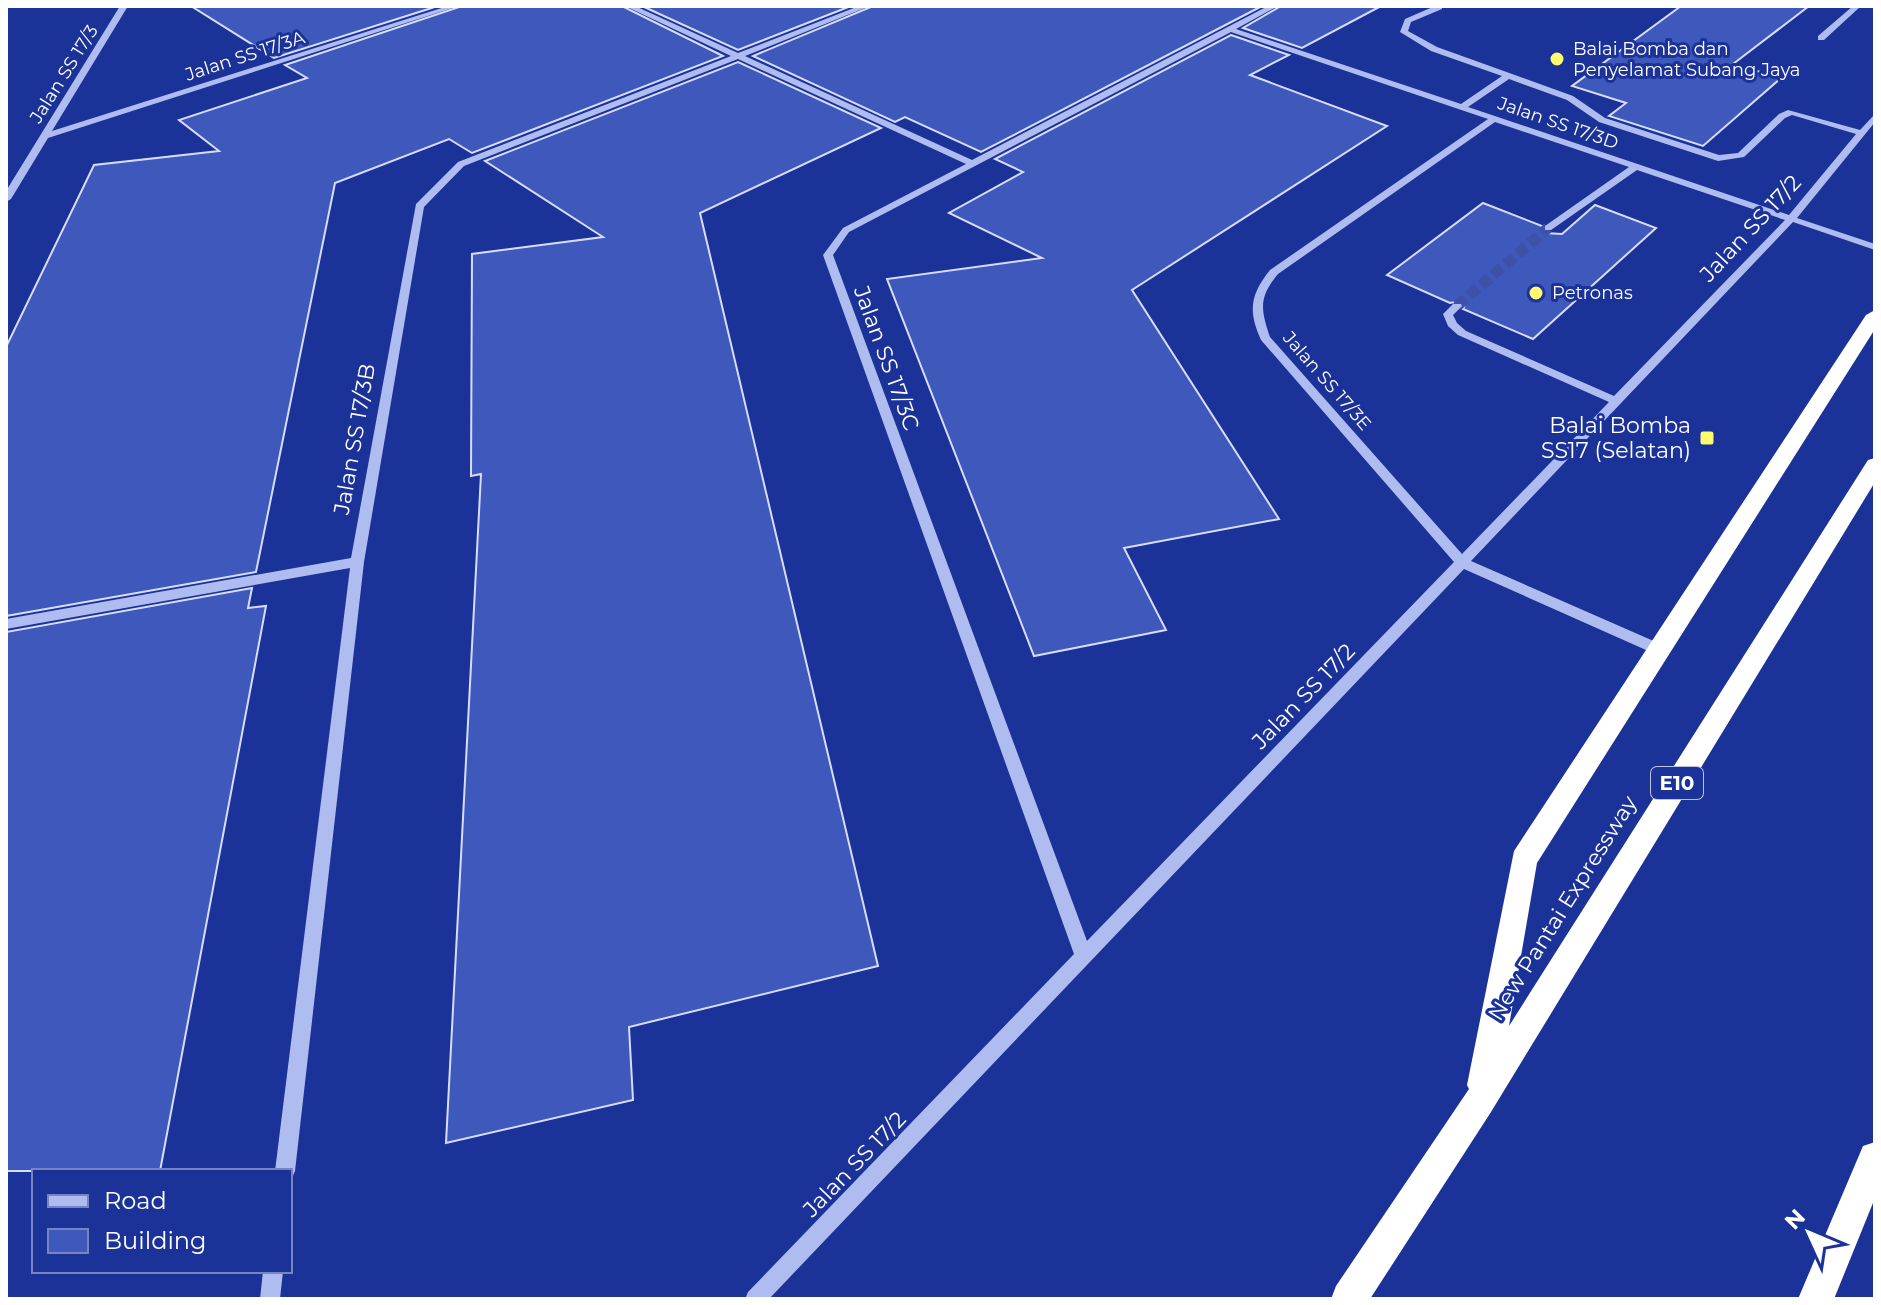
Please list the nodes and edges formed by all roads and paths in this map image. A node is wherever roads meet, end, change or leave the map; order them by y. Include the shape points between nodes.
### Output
1 (124, 6) edge
2 (455, 6) edge
3 (629, 6) edge
4 (866, 6) edge
5 (1274, 6) edge
6 (1857, 6) edge
7 (1439, 7) edge
8 (1230, 29) junction
9 (1821, 38) dead end
10 (739, 57) junction
11 (1506, 77) junction
12 (1462, 107) junction
13 (1875, 117) edge
14 (1495, 118) junction
15 (1862, 133) junction
16 (45, 136) junction
17 (973, 164) junction
18 (1636, 166) junction
19 (6, 199) edge
20 (1792, 218) junction
21 (1548, 228) tunnel mouth
22 (1875, 247) edge
23 (1457, 306) dead end
24 (1875, 315) edge
25 (1616, 401) junction
26 (1875, 465) edge
27 (357, 562) junction
28 (1461, 562) junction
29 (6, 624) edge
30 (1660, 650) junction
31 (1084, 957) junction
32 (1480, 1101) junction
33 (1875, 1158) edge
34 (285, 1169) edge
35 (273, 1273) edge
36 (270, 1299) edge
37 (755, 1299) edge
38 (1349, 1299) edge
39 (1816, 1299) edge

1 - 16 street, Jalan SS 17/3
2 - 16 street, Jalan SS 17/3A
3 - 10 street
4 - 10 street, Jalan SS 17/3B
5 - 8 street, Jalan SS 17/3C
6 - 9 street
7 - 11 street via 1408,21 1404,32
8 - 12 street, Jalan SS 17/3D
8 - 17 street, Jalan SS 17/3C
10 - 17 street
10 - 27 street, Jalan SS 17/3B via 461,164 419,206
11 - 12 street
11 - 15 street via 1570,98 1602,120 1718,158 1741,155 1791,112
12 - 14 street, Jalan SS 17/3D
13 - 15 street, Jalan SS 17/2
14 - 18 street, Jalan SS 17/3D
14 - 28 street, Jalan SS 17/3E via 1274,272 1258,290 1256,311 1265,338
15 - 20 street, Jalan SS 17/2
16 - 19 street, Jalan SS 17/3
17 - 31 street, Jalan SS 17/3C via 846,230 828,255
18 - 20 street, Jalan SS 17/3D
18 - 21 street
20 - 22 street, Jalan SS 17/3D
20 - 25 street, Jalan SS 17/2
23 - 25 street via 1448,314 1462,333
24 - 30 highway
25 - 28 street, Jalan SS 17/2
26 - 32 highway, New Pantai Expressway / E10
27 - 29 street
27 - 34 street, Jalan SS 17/3B
28 - 30 street
28 - 31 street, Jalan SS 17/2
30 - 32 highway via 1524,860
31 - 37 street, Jalan SS 17/2
32 - 38 highway, New Pantai Expressway / E10
33 - 39 highway
35 - 36 street

